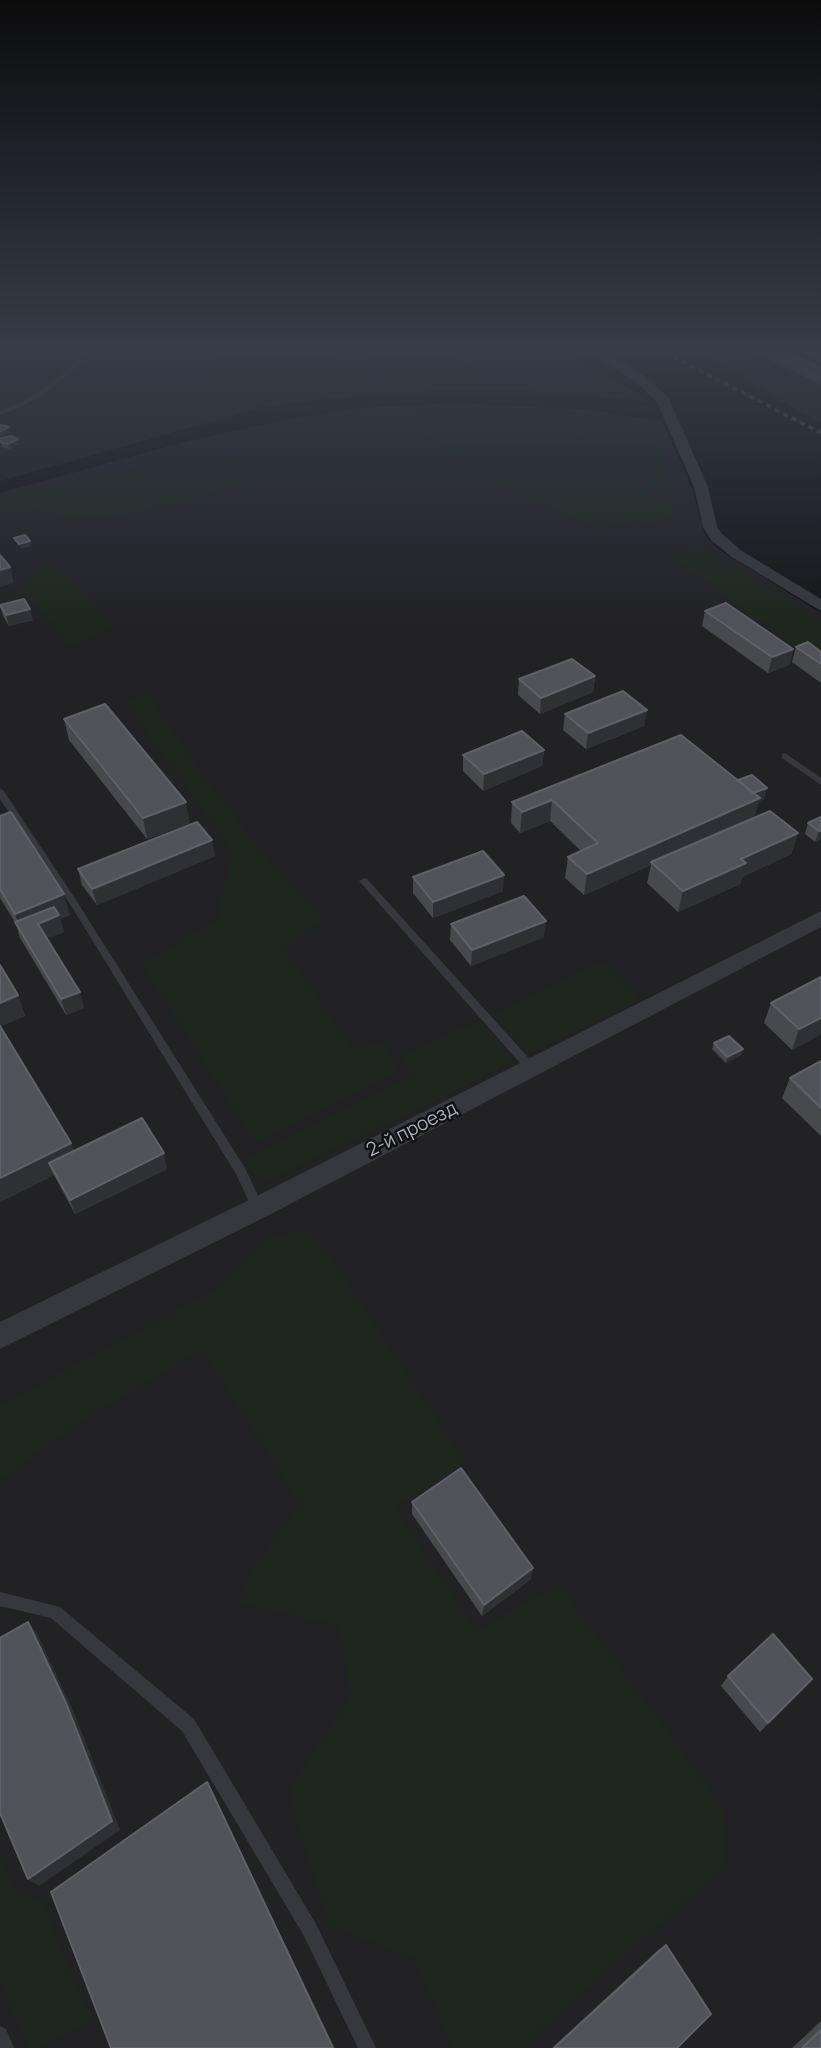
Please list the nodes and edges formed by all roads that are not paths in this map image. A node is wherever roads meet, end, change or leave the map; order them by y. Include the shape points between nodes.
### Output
1 (680, 440) edge
2 (821, 606) edge
3 (785, 756) dead end
4 (821, 782) edge
5 (0, 792) edge
6 (364, 881) dead end
7 (821, 918) edge
8 (531, 1068) junction
9 (258, 1208) junction
10 (0, 1336) edge
11 (0, 1600) edge
12 (0, 2035) edge
13 (5, 2048) edge
14 (367, 2048) edge

1 - 2 street via 716,537
3 - 4 lane
5 - 9 lane via 234,1159
6 - 8 lane
7 - 8 street, 2-й проезд
8 - 9 street, 2-й проезд
9 - 10 street, 2-й проезд
11 - 14 lane via 55,1612 188,1725 310,1930
12 - 13 lane

